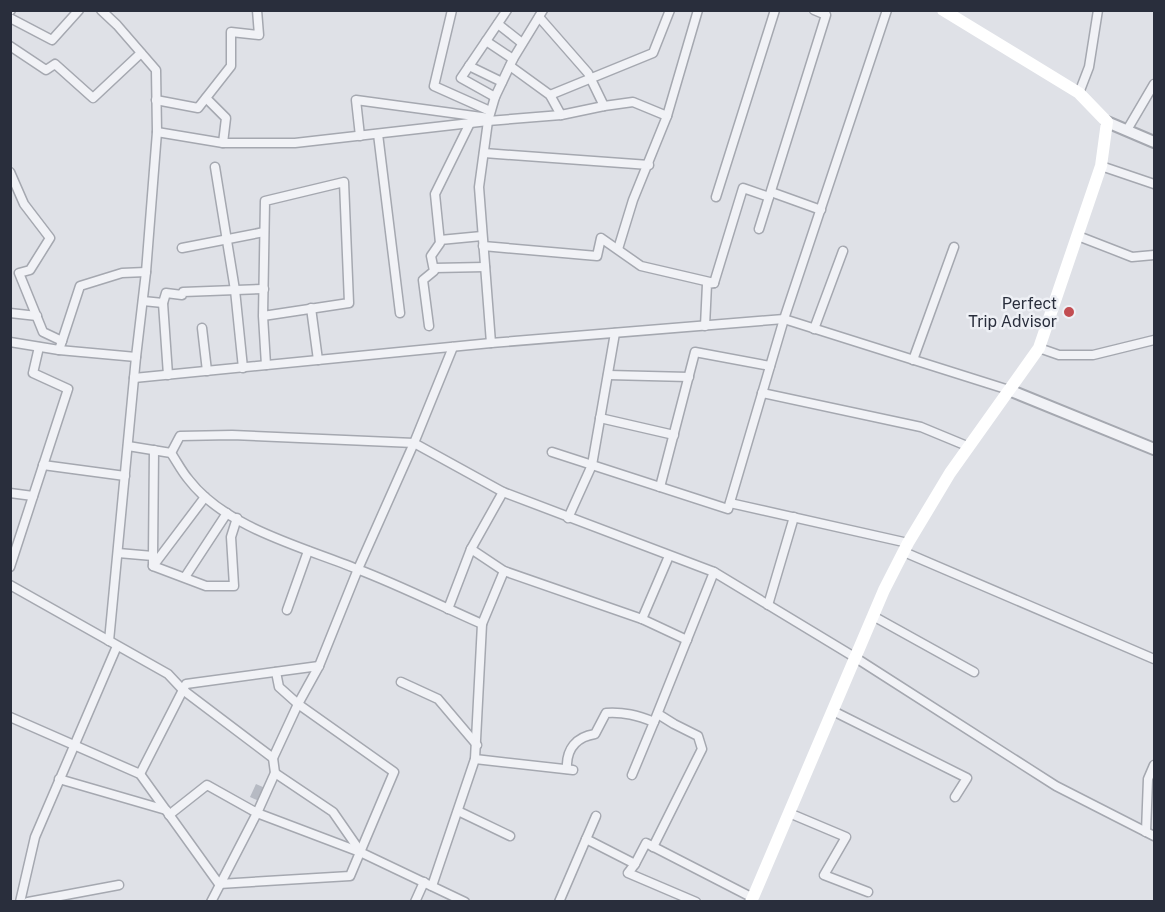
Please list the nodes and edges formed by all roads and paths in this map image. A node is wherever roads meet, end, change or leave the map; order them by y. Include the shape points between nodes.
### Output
1 (79, 10) edge
2 (101, 10) edge
3 (257, 10) edge
4 (452, 10) edge
5 (507, 10) edge
6 (698, 10) edge
7 (775, 10) edge
8 (814, 10) edge
9 (887, 10) edge
10 (943, 10) edge
11 (1098, 10) edge
12 (667, 12) edge
13 (539, 13) edge
14 (10, 18) edge
15 (498, 24) junction
16 (486, 41) junction
17 (522, 43) junction
18 (10, 46) edge
19 (141, 53) junction
20 (512, 63) junction
21 (469, 66) junction
22 (591, 79) junction
23 (502, 82) junction
24 (1155, 84) edge
25 (1079, 93) junction
26 (550, 95) junction
27 (495, 97) junction
28 (206, 98) junction
29 (156, 100) junction
30 (603, 106) junction
31 (561, 115) junction
32 (667, 116) junction
33 (489, 117) junction
34 (1107, 122) junction
35 (470, 123) junction
36 (1126, 130) junction
37 (157, 132) junction
38 (378, 134) junction
39 (360, 136) junction
40 (1155, 142) edge
41 (223, 143) junction
42 (484, 153) junction
43 (649, 165) junction
44 (1101, 166) junction
45 (215, 167) dead end
46 (10, 172) edge
47 (1155, 184) edge
48 (770, 194) junction
49 (716, 197) dead end
50 (820, 210) junction
51 (759, 229) dead end
52 (264, 232) junction
53 (482, 236) junction
54 (1078, 236) junction
55 (227, 239) junction
56 (440, 240) junction
57 (483, 246) junction
58 (182, 248) dead end
59 (954, 248) dead end
60 (618, 249) junction
61 (843, 251) dead end
62 (1155, 255) edge
63 (485, 267) junction
64 (434, 268) junction
65 (146, 273) junction
66 (714, 283) junction
67 (264, 289) junction
68 (235, 290) junction
69 (143, 301) junction
70 (163, 303) junction
71 (311, 308) junction
72 (10, 313) edge
73 (400, 313) dead end
74 (37, 316) junction
75 (263, 316) junction
76 (784, 319) junction
77 (429, 326) dead end
78 (705, 326) junction
79 (202, 328) dead end
80 (814, 329) junction
81 (615, 333) junction
82 (1155, 340) edge
83 (10, 342) edge
84 (491, 343) junction
85 (61, 346) junction
86 (39, 347) junction
87 (453, 347) junction
88 (1039, 348) junction
89 (136, 357) junction
90 (318, 360) junction
91 (914, 360) junction
92 (266, 365) junction
93 (770, 366) junction
94 (243, 368) junction
95 (207, 371) junction
96 (168, 375) junction
97 (608, 375) junction
98 (689, 376) junction
99 (134, 378) junction
100 (1009, 390) junction
101 (762, 393) junction
102 (600, 418) junction
103 (674, 435) junction
104 (414, 443) junction
105 (128, 446) junction
106 (967, 446) junction
107 (1155, 449) edge
108 (154, 450) junction
109 (552, 452) dead end
110 (171, 453) junction
111 (43, 465) junction
112 (592, 465) junction
113 (125, 476) junction
114 (660, 487) junction
115 (503, 492) junction
116 (10, 493) edge
117 (33, 496) junction
118 (205, 497) junction
119 (730, 503) junction
120 (226, 513) junction
121 (794, 517) junction
122 (237, 518) junction
123 (568, 518) junction
124 (906, 548) junction
125 (471, 549) junction
126 (308, 551) junction
127 (118, 553) junction
128 (153, 556) junction
129 (669, 556) junction
130 (153, 566) junction
131 (10, 567) edge
132 (358, 569) junction
133 (504, 571) junction
134 (714, 572) junction
135 (186, 577) junction
136 (10, 585) edge
137 (768, 605) junction
138 (448, 609) junction
139 (287, 610) dead end
140 (873, 616) junction
141 (642, 619) junction
142 (482, 624) junction
143 (687, 640) junction
144 (113, 643) junction
145 (856, 658) junction
146 (1155, 659) edge
147 (319, 666) junction
148 (276, 672) junction
149 (974, 672) dead end
150 (401, 682) dead end
151 (183, 690) junction
152 (298, 704) junction
153 (833, 711) junction
154 (10, 717) edge
155 (656, 718) junction
156 (477, 745) junction
157 (74, 746) junction
158 (273, 758) junction
159 (475, 759) junction
160 (1155, 765) edge
161 (275, 773) junction
162 (140, 774) junction
163 (632, 775) dead end
164 (59, 779) junction
165 (955, 797) dead end
166 (458, 811) junction
167 (168, 813) junction
168 (257, 813) junction
169 (789, 813) junction
170 (596, 816) dead end
171 (1150, 834) edge
172 (510, 836) dead end
173 (586, 839) junction
174 (653, 847) junction
175 (360, 852) junction
176 (635, 864) junction
177 (428, 884) junction
178 (119, 885) dead end
179 (219, 885) junction
180 (868, 892) dead end
181 (752, 900) edge
182 (31, 901) edge
183 (20, 902) edge
184 (211, 902) edge
185 (415, 902) edge
186 (465, 902) edge
187 (559, 902) edge
188 (696, 902) edge

1 - 14 street via 52,40
2 - 19 street
3 - 28 street via 259,35 231,32 231,66
4 - 33 street via 434,86
5 - 15 street
6 - 32 street
7 - 49 street
8 - 48 street via 826,15
9 - 50 street
10 - 25 main road
11 - 25 street via 1089,67
12 - 22 street via 653,54
13 - 17 street
13 - 22 street
15 - 16 street
15 - 17 street
16 - 20 street
16 - 21 street
17 - 20 street
18 - 19 street via 46,70 55,64 93,98
19 - 29 street via 156,70
20 - 23 street
20 - 26 street
21 - 23 street
21 - 27 street via 461,78
22 - 26 street
22 - 30 street
23 - 27 street
24 - 36 street
25 - 34 main road
26 - 31 street
27 - 33 street
28 - 29 street via 198,108
28 - 41 street via 226,118
29 - 37 street
30 - 31 street
30 - 32 street via 633,102
31 - 33 street
32 - 43 street
33 - 35 street
33 - 39 street via 356,100
33 - 42 street
34 - 36 street
34 - 44 main road
35 - 38 street
35 - 56 street via 435,194
36 - 40 street
37 - 41 street
37 - 65 street
38 - 39 street
38 - 73 street
39 - 41 street via 295,143
42 - 43 street
42 - 53 street via 479,187
43 - 60 street
44 - 47 street
44 - 54 main road
45 - 55 street
46 - 74 street via 24,204 50,238 30,270 19,273
48 - 50 street
48 - 51 street
48 - 66 street via 743,188
50 - 76 street
52 - 55 street
52 - 67 street
52 - 71 street via 265,201 344,182 349,303
53 - 56 street
53 - 57 street
54 - 62 street via 1132,256
54 - 88 main road
55 - 58 street
55 - 68 street
56 - 64 street via 431,256
57 - 60 street via 597,256 601,238
57 - 63 street
59 - 91 street
60 - 66 street via 641,266
61 - 80 street
63 - 64 street
63 - 84 street
64 - 77 street via 423,280
65 - 69 street
65 - 85 street via 122,273 80,286
66 - 78 street via 707,284
67 - 68 street
67 - 75 street
68 - 70 street via 166,293
68 - 94 street
69 - 70 street
69 - 89 street
70 - 96 street
71 - 75 street
71 - 90 street
72 - 74 street
74 - 85 street via 43,332
75 - 92 street
76 - 78 street
76 - 80 street
76 - 93 street
78 - 81 street
79 - 95 street
80 - 91 street
81 - 84 street
81 - 97 street
82 - 88 street via 1093,355 1059,355
83 - 86 street
84 - 87 street
85 - 86 street
85 - 89 street
86 - 111 street via 33,373 68,389
87 - 90 street
87 - 104 street
88 - 100 main road
89 - 99 street
90 - 92 street
91 - 100 street
92 - 94 street
93 - 98 street via 695,352
93 - 101 street
94 - 95 street
95 - 96 street
96 - 99 street
97 - 98 street
97 - 102 street
98 - 103 street
99 - 105 street
100 - 106 main road
100 - 107 street
101 - 106 street via 921,428
101 - 119 street
102 - 103 street
102 - 112 street
103 - 114 street
104 - 110 street via 180,436
104 - 115 street
104 - 132 street
105 - 108 street
105 - 113 street
106 - 124 main road
108 - 110 street
108 - 128 street
109 - 112 street
110 - 118 street
111 - 113 street
111 - 117 street
112 - 114 street
112 - 123 street
113 - 127 street
114 - 119 street via 728,509
115 - 123 street
115 - 125 street
116 - 117 street
117 - 131 street
118 - 120 street
118 - 130 street
119 - 121 street
120 - 122 street
120 - 135 street
121 - 124 street
121 - 137 street
122 - 126 street via 269,537
122 - 135 street via 231,537 234,586 206,586
123 - 129 street
124 - 140 main road
124 - 146 street
125 - 133 street
125 - 138 street
126 - 132 street
126 - 139 street
127 - 128 street
127 - 144 street
128 - 130 street
129 - 134 street
129 - 141 street
130 - 135 street
132 - 138 street
132 - 147 street
133 - 141 street
133 - 142 street
134 - 137 street
134 - 143 street
136 - 144 street
137 - 145 street
138 - 142 street
140 - 145 main road
140 - 149 street
141 - 143 street
142 - 156 street
143 - 155 street
144 - 151 street via 168,674
144 - 157 street
145 - 153 main road
145 - 171 street via 1056,786
147 - 148 street
147 - 152 street
148 - 151 street via 186,684
148 - 152 street via 279,687
150 - 156 street via 438,699
151 - 158 street
151 - 162 street
152 - 158 street
152 - 175 street via 394,771
153 - 165 street via 966,778
153 - 169 main road
154 - 157 street
155 - 159 street via 606,713 595,734 572,744 567,761 570,770
155 - 163 street
155 - 174 street via 698,736 702,749
156 - 159 street
157 - 162 street
157 - 164 street
158 - 161 street
159 - 166 street
160 - 171 street via 1148,779
161 - 168 street
161 - 175 street via 333,813
162 - 167 street
164 - 167 street
164 - 183 street via 35,837
166 - 172 street
166 - 177 street
167 - 168 street via 207,785
167 - 179 street
168 - 175 street
168 - 179 street
169 - 180 street via 846,837 824,875
169 - 181 main road
170 - 173 street
173 - 176 street
173 - 187 street
174 - 176 street via 646,843
174 - 181 street
175 - 177 street
175 - 179 street via 350,876
176 - 188 street via 628,873
177 - 185 street
177 - 186 street
178 - 182 street
179 - 184 street

